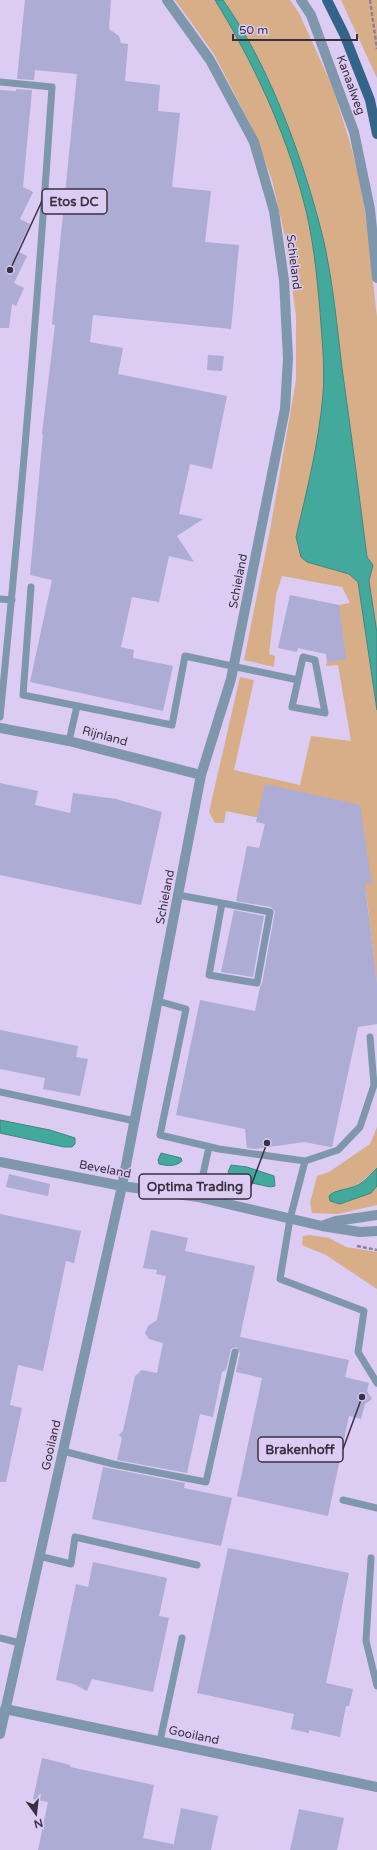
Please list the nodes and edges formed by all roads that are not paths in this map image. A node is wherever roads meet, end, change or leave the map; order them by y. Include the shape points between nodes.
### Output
1 (167, 0) edge
2 (301, 0) edge
3 (327, 0) edge
4 (0, 82) edge
5 (377, 134) edge
6 (374, 230) edge
7 (377, 278) edge
8 (31, 587) dead end
9 (0, 599) edge
10 (12, 600) junction
11 (234, 666) junction
12 (298, 680) junction
13 (77, 706) junction
14 (0, 718) edge
15 (0, 728) edge
16 (69, 740) junction
17 (202, 775) junction
18 (178, 895) junction
19 (222, 903) junction
20 (158, 1001) junction
21 (370, 1037) dead end
22 (0, 1092) edge
23 (135, 1120) junction
24 (209, 1147) junction
25 (306, 1161) junction
26 (0, 1162) edge
27 (122, 1186) junction
28 (198, 1197) junction
29 (377, 1215) edge
30 (290, 1219) junction
31 (322, 1226) junction
32 (377, 1231) edge
33 (235, 1352) dead end
34 (377, 1383) edge
35 (63, 1451) junction
36 (343, 1500) dead end
37 (377, 1508) edge
38 (39, 1556) junction
39 (371, 1558) dead end
40 (196, 1565) dead end
41 (0, 1638) edge
42 (182, 1638) dead end
43 (20, 1643) junction
44 (377, 1686) edge
45 (5, 1709) junction
46 (0, 1734) edge
47 (160, 1742) junction
48 (377, 1787) edge

1 - 11 street, Schieland via 210,60 254,142 274,211 284,280 288,358 285,409
2 - 6 street, Kanaalweg via 311,15 354,132
3 - 5 main road, Kanaalweg via 344,34 370,100
4 - 10 lane via 52,87
6 - 7 street, Kanaalweg
8 - 13 lane via 23,695
9 - 10 lane
10 - 14 lane
11 - 12 lane
11 - 13 lane via 185,656 172,725
11 - 17 street, Schieland
12 - 12 lane via 292,707 325,713 315,660 303,657
13 - 16 lane
15 - 16 street, Rijnland
16 - 17 street, Rijnland
17 - 18 street, Schieland
18 - 19 lane
18 - 20 street, Schieland
19 - 19 lane via 270,912 257,983 208,975
20 - 23 street, Schieland
20 - 24 lane via 186,1009 160,1135
21 - 25 lane via 374,1085 360,1126 338,1150
22 - 23 lane
23 - 27 street, Schieland
24 - 25 lane
24 - 28 lane
25 - 30 lane
26 - 27 street, Beveland
27 - 28 street, Beveland
27 - 35 street, Gooiland
28 - 30 street, Beveland
29 - 31 street, Beveland via 336,1221
30 - 31 street, Beveland
30 - 34 lane via 280,1279 364,1311 358,1352
31 - 32 street, Beveland via 360,1232
33 - 35 lane via 206,1482 113,1464
35 - 38 street, Gooiland
36 - 37 lane
38 - 40 lane via 71,1564 75,1538
38 - 43 street, Gooiland
39 - 44 lane via 366,1640
41 - 43 lane
42 - 47 lane
43 - 45 street, Gooiland
45 - 46 street, Gooiland
45 - 47 street, Gooiland
47 - 48 street, Gooiland

